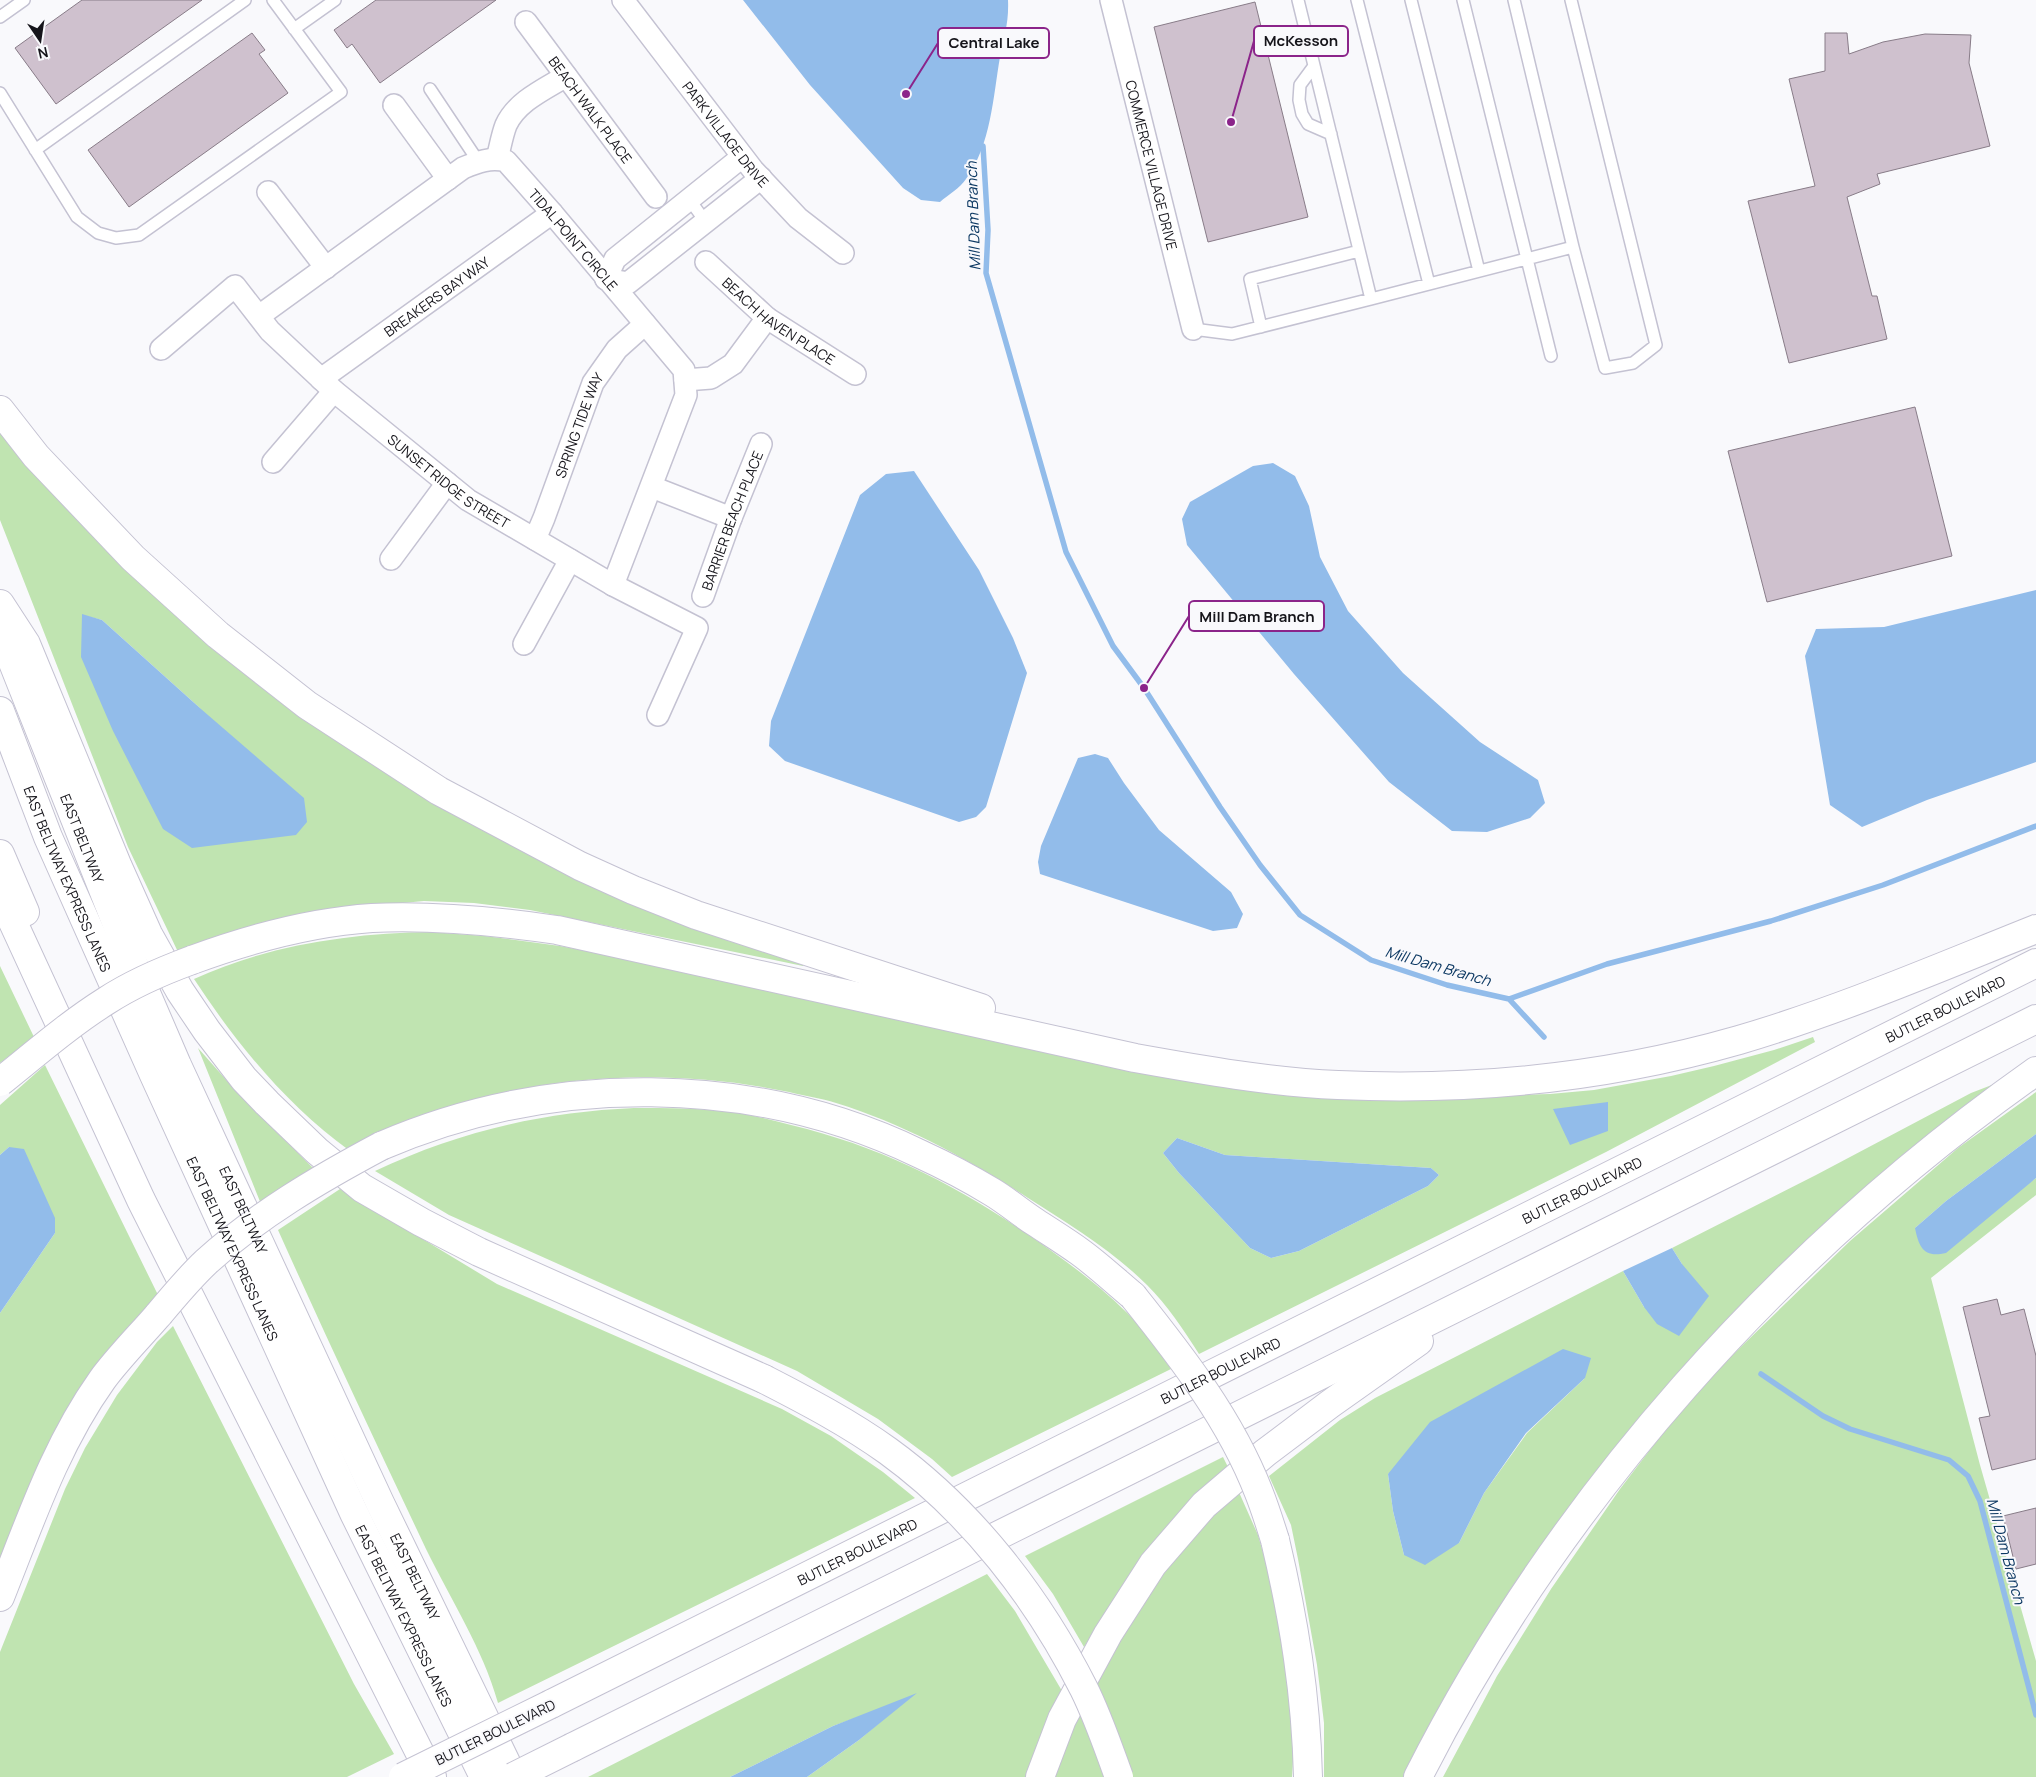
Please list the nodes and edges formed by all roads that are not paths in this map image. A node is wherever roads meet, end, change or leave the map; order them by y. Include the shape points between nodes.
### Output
1 (24, 0) edge
2 (245, 0) edge
3 (273, 0) edge
4 (335, 0) edge
5 (623, 0) edge
6 (1112, 0) edge
7 (1298, 0) edge
8 (1357, 0) edge
9 (1411, 0) edge
10 (1463, 0) edge
11 (1514, 0) edge
12 (1571, 0) edge
13 (0, 17) edge
14 (526, 22) dead end
15 (294, 29) junction
16 (1314, 66) junction
17 (566, 76) junction
18 (430, 88) dead end
19 (0, 93) edge
20 (394, 105) dead end
21 (1331, 134) junction
22 (35, 150) junction
23 (742, 156) junction
24 (488, 160) junction
25 (761, 178) junction
26 (448, 179) junction
27 (268, 192) dead end
28 (656, 197) dead end
29 (689, 199) junction
30 (552, 213) junction
31 (705, 221) junction
32 (1574, 247) junction
33 (1359, 251) junction
34 (843, 253) dead end
35 (1526, 259) junction
36 (706, 262) dead end
37 (326, 268) junction
38 (1479, 271) junction
39 (606, 279) junction
40 (1428, 284) junction
41 (1371, 298) junction
42 (259, 316) junction
43 (767, 318) junction
44 (645, 324) junction
45 (1261, 327) junction
46 (1193, 330) joint
47 (161, 349) dead end
48 (1551, 356) dead end
49 (855, 374) dead end
50 (685, 380) junction
51 (328, 385) junction
52 (0, 410) edge
53 (761, 444) dead end
54 (273, 462) dead end
55 (447, 483) junction
56 (652, 487) junction
57 (731, 518) junction
58 (534, 539) junction
59 (391, 559) dead end
60 (570, 560) junction
61 (613, 585) junction
62 (703, 596) dead end
63 (0, 604) edge
64 (0, 630) edge
65 (524, 644) dead end
66 (0, 711) edge
67 (658, 715) dead end
68 (0, 854) edge
69 (0, 894) edge
70 (2036, 929) edge
71 (2036, 963) edge
72 (2036, 1019) edge
73 (1135, 1058) junction
74 (2036, 1071) edge
75 (0, 1082) edge
76 (141, 1200) junction
77 (1492, 1289) junction
78 (0, 1597) edge
79 (403, 1777) edge
80 (432, 1777) edge
81 (484, 1777) edge
82 (513, 1777) edge
83 (1040, 1777) edge
84 (1118, 1777) edge
85 (1308, 1777) edge
86 (1418, 1777) edge

1 - 13 lane
2 - 22 lane
3 - 15 lane
4 - 15 lane
5 - 23 street, PARK VILLAGE DRIVE
6 - 46 street, COMMERCE VILLAGE DRIVE
7 - 16 lane
8 - 40 lane
9 - 38 lane
10 - 35 lane
11 - 32 lane
12 - 32 lane via 1656,345 1633,363 1605,368
14 - 17 street, BEACH WALK PLACE
15 - 22 lane via 341,92 139,235 116,238 98,233 77,217
16 - 21 lane
16 - 21 lane via 1300,84 1302,114 1308,124
17 - 24 street via 528,99 514,113
17 - 28 street, BEACH WALK PLACE
18 - 24 lane
19 - 22 lane
20 - 26 street
21 - 33 lane
23 - 25 street, PARK VILLAGE DRIVE
23 - 29 street
24 - 26 street via 463,168
24 - 30 street, TIDAL POINT CIRCLE via 506,161
25 - 31 street
25 - 34 street, PARK VILLAGE DRIVE via 798,218
26 - 37 street
27 - 37 street
29 - 31 lane
29 - 39 street via 615,259
30 - 39 street, TIDAL POINT CIRCLE
30 - 51 street, BREAKERS BAY WAY
31 - 39 street via 628,282
32 - 35 lane
33 - 41 lane
33 - 45 lane via 1250,279
35 - 38 lane
35 - 48 lane
36 - 43 street, BEACH HAVEN PLACE
37 - 42 street
38 - 40 lane
39 - 44 street, TIDAL POINT CIRCLE
40 - 41 lane
41 - 45 lane
42 - 47 street, SUNSET RIDGE STREET via 235,286
42 - 51 street, SUNSET RIDGE STREET via 270,331
43 - 49 street, BEACH HAVEN PLACE
43 - 50 street via 733,364 711,378
44 - 50 street, TIDAL POINT CIRCLE via 684,370
44 - 58 street, SPRING TIDE WAY via 617,348 593,383
45 - 46 lane via 1232,334
50 - 56 street via 686,395
51 - 54 street, BREAKERS BAY WAY
51 - 55 street, SUNSET RIDGE STREET
52 - 73 highway via 36,456 120,544 218,635 307,705 439,791 580,866 696,915
53 - 57 street, BARRIER BEACH PLACE
55 - 58 street, SUNSET RIDGE STREET via 468,500
55 - 59 street
56 - 57 street
56 - 61 street
57 - 62 street, BARRIER BEACH PLACE
58 - 60 street, SUNSET RIDGE STREET
60 - 61 street, SUNSET RIDGE STREET
60 - 65 street
61 - 67 street, SUNSET RIDGE STREET via 697,628
63 - 84 highway, bridge via 26,644 148,934 207,1031 267,1104 362,1188 421,1222 479,1252 764,1379 837,1418 890,1452 970,1524 1052,1630 1084,1690
64 - 82 highway, EAST BELTWAY via 124,942 177,1065 380,1503
66 - 81 highway, EAST BELTWAY EXPRESS LANES via 48,837 154,1075 354,1513
68 - 76 highway
69 - 76 highway
70 - 73 highway via 1803,1019 1739,1040 1673,1057 1605,1069 1537,1078 1402,1086 1336,1085 1200,1070
71 - 79 highway, BUTLER BOULEVARD, bridge
72 - 77 highway
73 - 75 highway, bridge via 557,930 427,917 370,918 320,925 228,946 141,982 84,1016
74 - 86 highway via 1965,1122 1873,1198 1701,1367 1627,1454 1538,1575 1456,1706
76 - 80 highway
77 - 82 highway, bridge
77 - 83 highway via 1322,1409 1204,1505 1153,1564 1108,1634 1062,1719
78 - 85 highway, bridge via 58,1454 103,1378 205,1263 232,1240 316,1182 381,1146 436,1124 518,1103 601,1092 680,1093 760,1103 799,1111 883,1138 954,1171 993,1193 1080,1252 1133,1296 1202,1388 1258,1491 1275,1540 1295,1632 1306,1714

